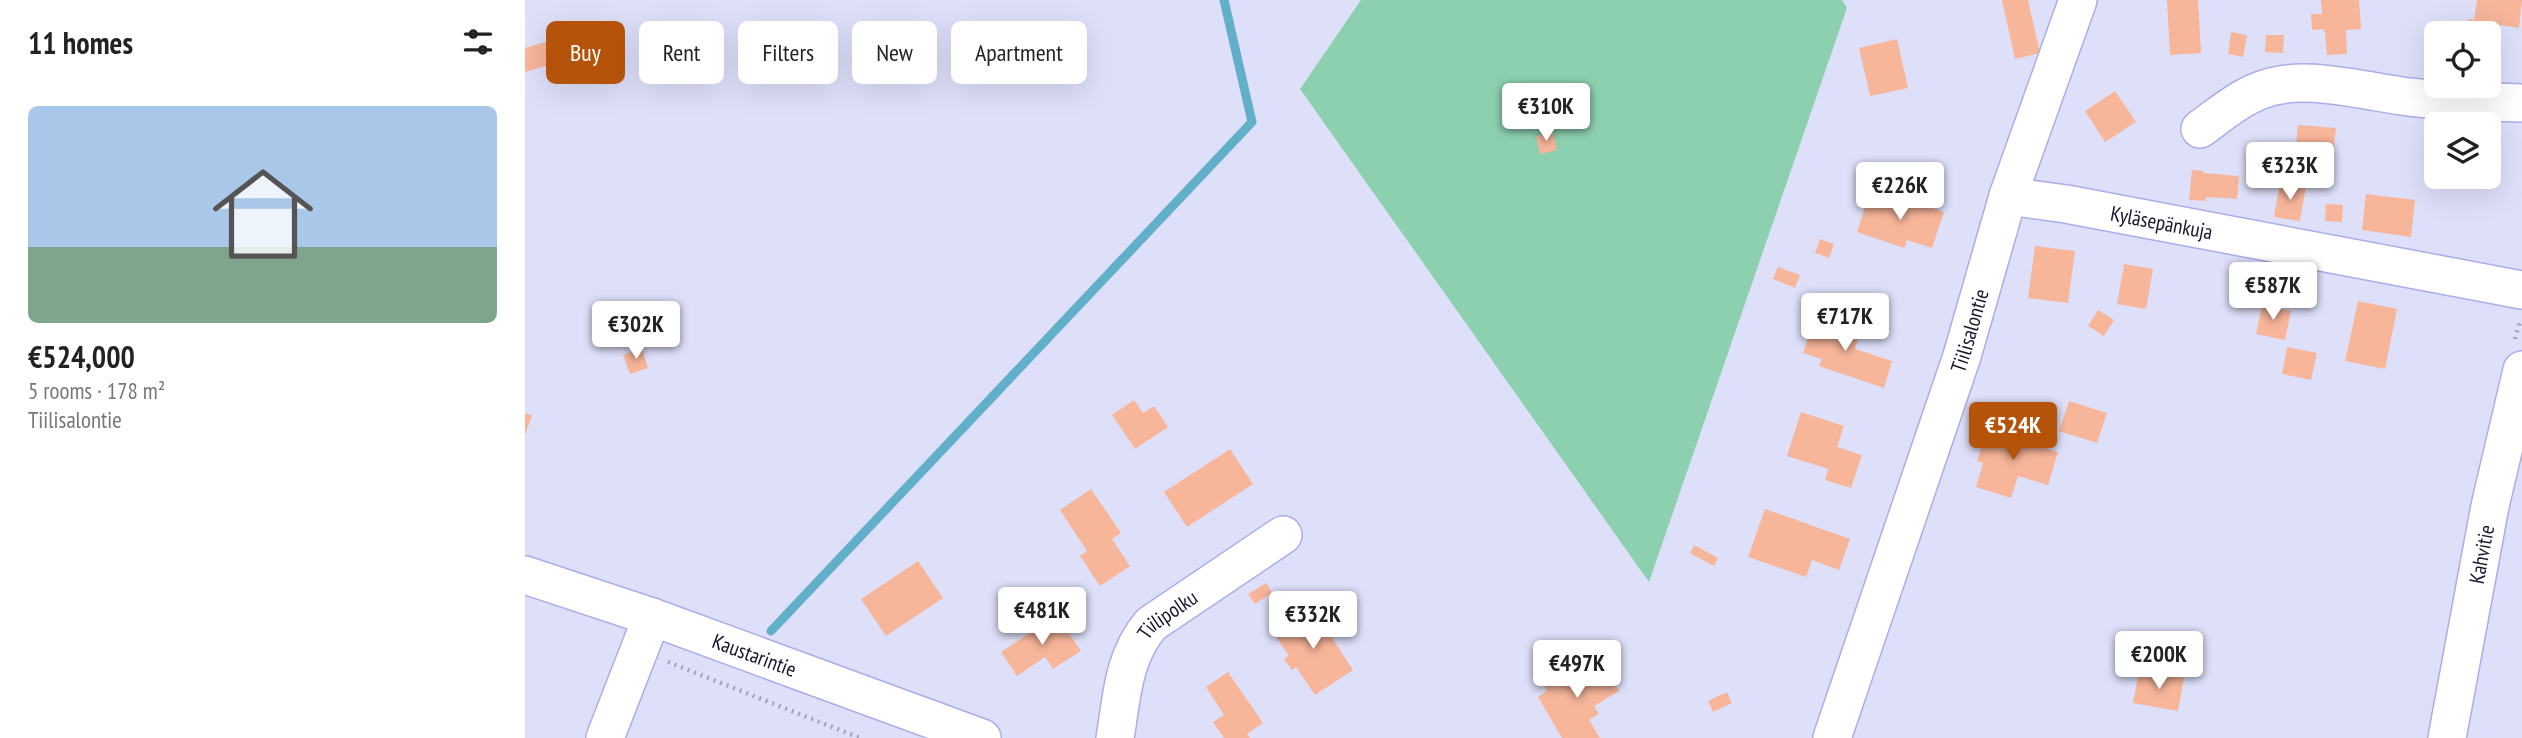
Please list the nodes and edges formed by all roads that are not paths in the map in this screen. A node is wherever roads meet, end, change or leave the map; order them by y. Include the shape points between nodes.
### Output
1 (2078, 0) edge
2 (2522, 103) edge
3 (2200, 129) dead end
4 (2008, 197) junction
5 (2522, 290) edge
6 (2522, 370) edge
7 (1283, 535) dead end
8 (525, 575) edge
9 (652, 617) junction
10 (605, 738) edge
11 (982, 738) edge
12 (1115, 738) edge
13 (1832, 738) edge
14 (2447, 738) edge

1 - 4 street, Tiilisalontie
2 - 3 street via 2454,102 2307,83 2280,85 2255,92
4 - 5 street, Kyläsepänkuja
4 - 13 street, Tiilisalontie via 1962,356
6 - 14 street, Kahvitie via 2490,506
7 - 12 street, Tiilipolku via 1151,624 1138,640 1124,683
8 - 9 street, Kaustarintie
9 - 10 street
9 - 11 street, Kaustarintie

